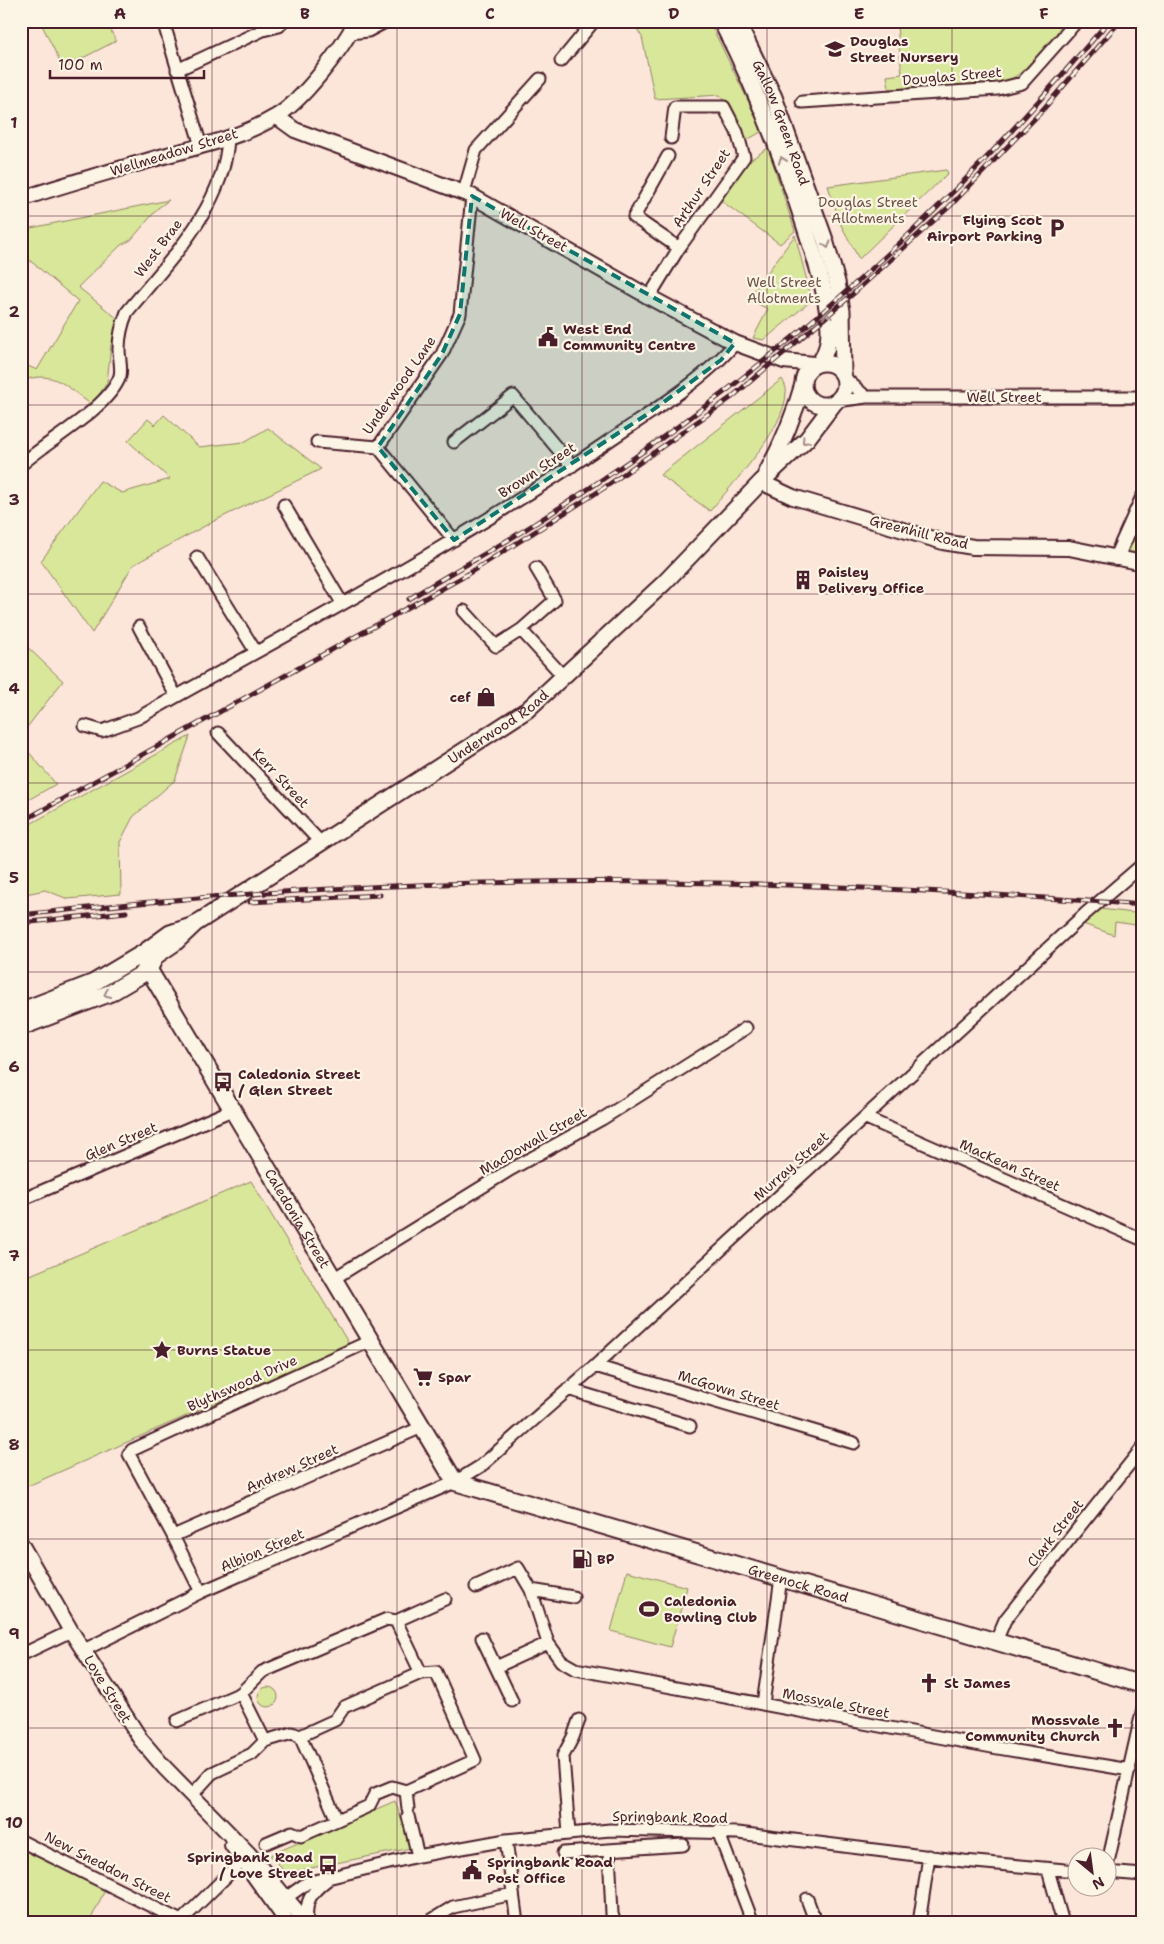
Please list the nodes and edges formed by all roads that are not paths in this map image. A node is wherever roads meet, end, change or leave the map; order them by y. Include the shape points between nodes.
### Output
1 (163, 21) edge
2 (283, 21) edge
3 (387, 21) edge
4 (594, 21) edge
5 (721, 21) edge
6 (737, 21) edge
7 (1077, 21) edge
8 (353, 27) edge
9 (561, 61) dead end
10 (177, 70) junction
11 (540, 79) dead end
12 (802, 102) dead end
13 (277, 117) junction
14 (228, 138) junction
15 (671, 138) dead end
16 (201, 146) junction
17 (668, 156) dead end
18 (468, 194) junction
19 (21, 199) edge
20 (679, 248) junction
21 (649, 297) junction
22 (735, 343) junction
23 (784, 361) junction
24 (817, 363) junction
25 (844, 375) junction
26 (803, 382) junction
27 (866, 397) junction
28 (1143, 397) edge
29 (836, 402) junction
30 (317, 442) dead end
31 (454, 442) dead end
32 (378, 446) junction
33 (21, 465) edge
34 (572, 466) junction
35 (761, 482) junction
36 (1143, 498) edge
37 (284, 505) dead end
38 (454, 540) junction
39 (197, 558) dead end
40 (1116, 558) junction
41 (1143, 563) edge
42 (536, 568) dead end
43 (342, 603) junction
44 (464, 611) dead end
45 (139, 627) dead end
46 (521, 630) junction
47 (256, 652) junction
48 (564, 677) junction
49 (176, 696) junction
50 (85, 726) dead end
51 (218, 733) dead end
52 (322, 844) junction
53 (1143, 864) edge
54 (195, 924) junction
55 (140, 955) junction
56 (149, 970) junction
57 (21, 1011) edge
58 (21, 1026) edge
59 (746, 1028) dead end
60 (232, 1110) junction
61 (866, 1118) junction
62 (21, 1200) edge
63 (1143, 1240) edge
64 (333, 1279) junction
65 (370, 1341) junction
66 (595, 1366) junction
67 (568, 1389) junction
68 (690, 1426) dead end
69 (422, 1427) junction
70 (854, 1444) dead end
71 (1143, 1447) edge
72 (455, 1482) junction
73 (174, 1536) junction
74 (22, 1548) edge
75 (781, 1578) junction
76 (476, 1587) dead end
77 (531, 1590) junction
78 (201, 1592) junction
79 (573, 1597) dead end
80 (446, 1599) dead end
81 (396, 1621) junction
82 (71, 1631) junction
83 (482, 1638) dead end
84 (996, 1641) junction
85 (548, 1642) junction
86 (84, 1650) junction
87 (21, 1655) edge
88 (496, 1667) junction
89 (421, 1673) junction
90 (1143, 1685) edge
91 (241, 1693) junction
92 (512, 1701) dead end
93 (763, 1704) junction
94 (1143, 1708) edge
95 (579, 1720) dead end
96 (177, 1721) dead end
97 (300, 1736) junction
98 (265, 1741) junction
99 (1130, 1770) junction
100 (406, 1791) junction
101 (191, 1796) junction
102 (337, 1820) junction
103 (718, 1831) junction
104 (569, 1834) junction
105 (506, 1840) junction
106 (21, 1841) edge
107 (266, 1843) dead end
108 (683, 1845) dead end
109 (1112, 1846) edge
110 (609, 1850) junction
111 (563, 1853) dead end
112 (418, 1856) junction
113 (929, 1856) junction
114 (246, 1857) junction
115 (1048, 1870) junction
116 (1066, 1871) edge
117 (1116, 1873) edge
118 (1143, 1875) edge
119 (330, 1877) junction
120 (513, 1894) junction
121 (807, 1899) dead end
122 (280, 1902) junction
123 (288, 1923) edge
124 (307, 1923) edge
125 (427, 1923) edge
126 (517, 1923) edge
127 (615, 1923) edge
128 (753, 1923) edge
129 (816, 1923) edge
130 (919, 1923) edge
131 (1063, 1923) edge

1 - 10 street
2 - 10 street via 279,26 263,30
3 - 8 street via 368,31
4 - 9 street
24 -> 5 main road, Gallow Green Road via 827,348 829,330 811,247 776,142
6 -> 25 main road, Gallow Green Road via 778,106 825,240 842,311
7 - 12 street, Douglas Street via 1022,83 998,89
8 - 13 street, Wellmeadow Street via 328,65
10 - 16 street
11 - 18 street, Underwood Lane via 476,150
13 - 14 street, Wellmeadow Street
13 - 18 street, Well Street via 295,130
14 - 16 street, Wellmeadow Street
14 - 33 street, West Brae via 219,184 184,240 122,324 120,376 104,401
15 - 20 street, Arthur Street via 675,107 724,107 737,132 744,158
16 - 19 street, Wellmeadow Street
17 - 20 street, Arthur Street via 634,216
18 - 21 street, Well Street
18 - 32 street, Underwood Lane via 460,314 442,354
20 - 21 street, Arthur Street
21 - 22 street, Well Street
22 - 23 street, Well Street
22 - 34 street, Brown Street via 721,360
23 - 24 street, Well Street
23 - 26 street, Well Street
24 - 25 main road via 833,364
24 - 26 main road via 806,372
25 - 27 street
25 - 29 main road via 845,389
26 - 29 main road via 803,390 810,400 827,405
26 - 35 main road, Underwood Road via 786,436
27 - 28 street, Well Street
27 - 29 street, Well Street
29 -> 35 main road, Underwood Road via 806,439
30 - 32 street, Underwood Lane
31 - 34 street via 513,396
32 - 38 street
34 - 38 street, Brown Street
35 - 40 street, Greenhill Road via 793,496 943,542 973,547 1069,548
35 - 48 main road, Underwood Road via 664,583
36 - 40 street
37 - 43 street
38 - 43 street, Brown Street
39 - 47 street
40 - 41 street, Greenhill Road
42 - 46 street via 555,600
43 - 47 street, Brown Street
44 - 46 street via 496,646
45 - 49 street
46 - 48 street
47 - 49 street, Brown Street
48 - 52 main road, Underwood Road via 527,710
49 - 50 street, Brown Street via 138,718 102,731
51 - 52 street, Kerr Street
52 - 54 main road, Underwood Road
53 - 61 street, Murray Street
54 - 55 main road, Underwood Road via 170,933
54 - 56 main road, Underwood Road via 156,956
55 - 56 main road, Caledonia Street
55 - 57 main road via 93,984
56 -> 58 main road via 110,993
56 - 60 main road, Caledonia Street
59 - 64 street, MacDowall Street via 602,1119 508,1171
60 - 62 street, Glen Street
60 - 64 main road, Caledonia Street
61 - 63 street, MacKean Street
61 - 66 street, Murray Street
64 - 65 main road, Caledonia Street
65 - 69 main road, Caledonia Street
65 - 73 street, Blythswood Drive via 132,1450 129,1454
66 - 67 street, Murray Street
66 - 70 street, McGown Street
67 - 68 street
67 - 72 street, Murray Street via 481,1466
69 - 72 main road, Caledonia Street
69 - 73 street, Andrew Street
71 - 84 street, Clark Street via 1005,1620
72 - 75 main road, Greenock Road
72 - 78 street, Albion Street
73 - 78 street
74 - 82 street, Love Street
75 - 84 main road, Greenock Road
75 - 93 street
76 - 77 street, Mossvale Street via 518,1568
77 - 79 street
77 - 85 street, Mossvale Street
78 - 86 street, Albion Street
80 - 81 street
81 - 89 street
81 - 91 street via 387,1619 262,1672
82 - 86 street, Love Street
82 - 87 street
83 - 88 street
84 - 90 main road, Greenock Road
85 - 88 street
85 - 93 street, Mossvale Street via 561,1661 574,1669
86 - 101 street, Love Street via 137,1735
88 - 92 street
89 - 97 street via 344,1707 336,1720
89 - 100 street via 436,1672 476,1760
91 - 96 street
91 - 98 street
93 - 99 street, Mossvale Street via 982,1746
94 - 99 street
95 - 104 street via 563,1756
97 - 98 street via 292,1733
97 - 102 street
98 - 101 street via 252,1754 212,1773
99 - 109 street
100 - 102 street via 392,1787 375,1794 369,1806
100 - 112 street
101 - 114 street, Love Street
102 - 107 street via 301,1836 292,1832
103 - 104 street, Springbank Road via 610,1830
103 - 113 street, Springbank Road
103 - 128 street
104 - 105 street, Springbank Road
105 - 112 street, Springbank Road
105 - 120 street
106 - 114 street, New Sneddon Street via 181,1921
108 - 110 street
110 - 111 street
110 - 127 street
112 - 119 street, Springbank Road
113 - 115 street, Springbank Road
113 - 130 street
114 - 122 street, Love Street
115 - 116 street, Springbank Road
115 - 131 street
117 - 118 street
119 - 122 street, Springbank Road via 307,1883
119 - 124 street via 310,1894
120 - 125 street via 453,1907
120 - 126 street
121 - 129 street
122 - 123 street
122 - 124 street

